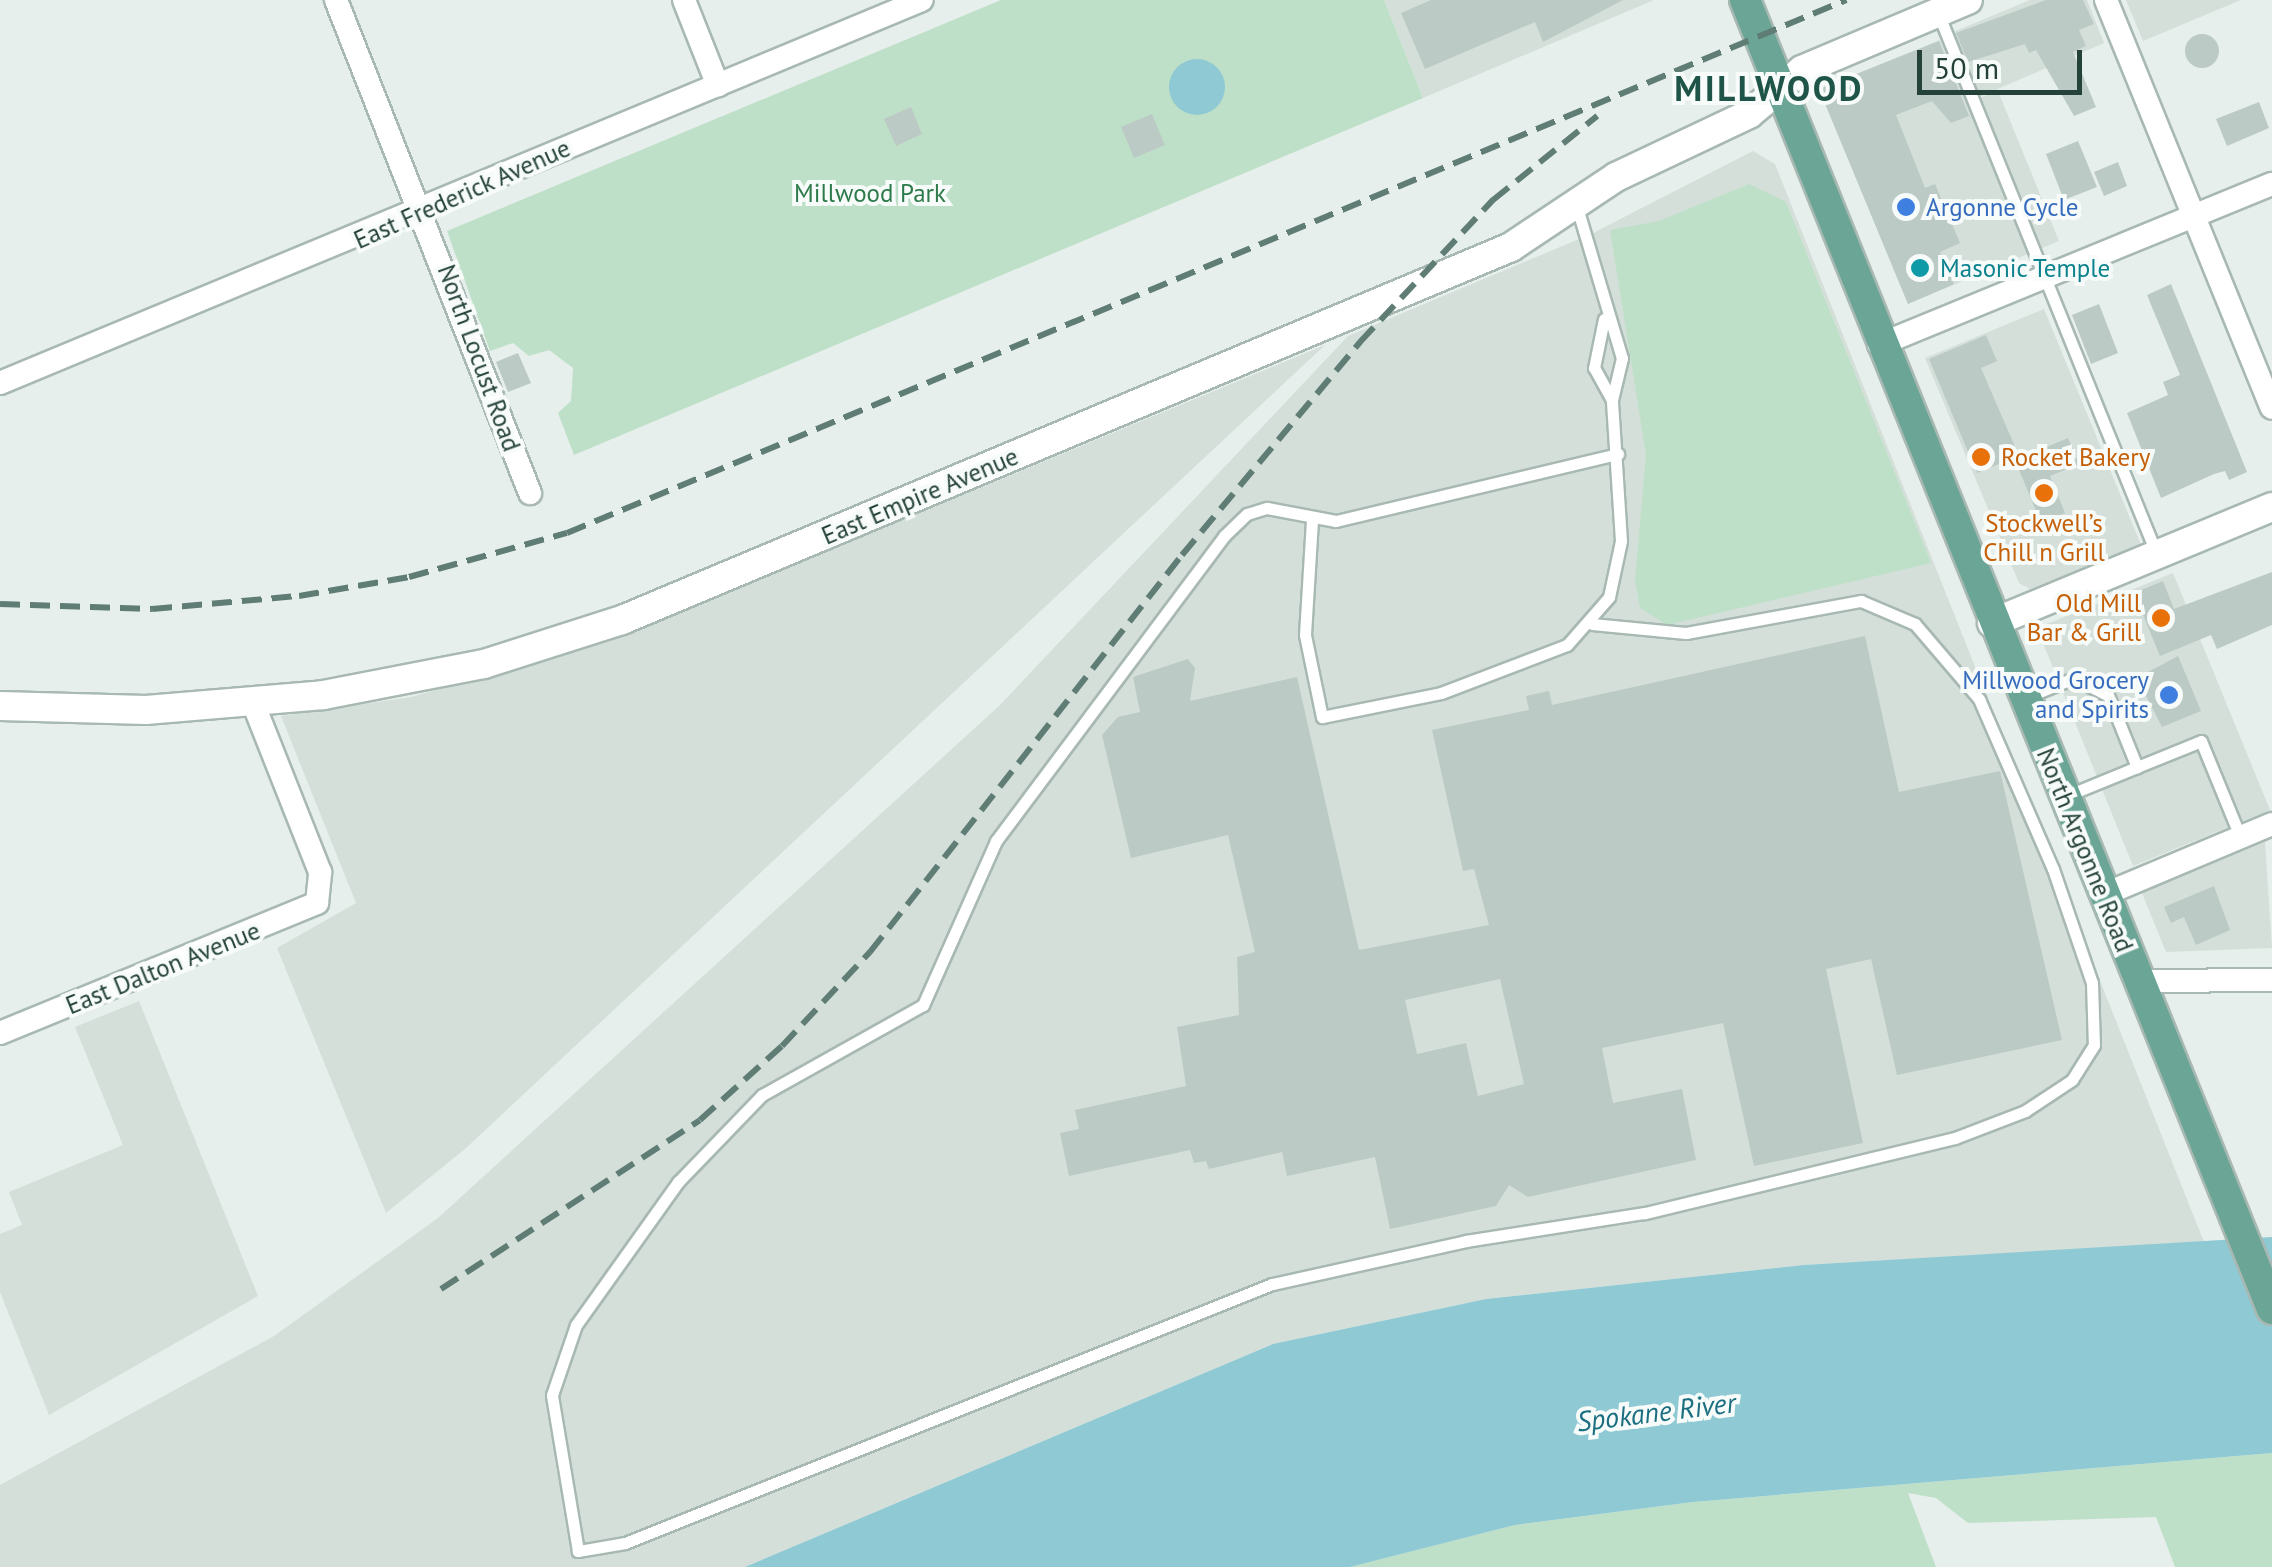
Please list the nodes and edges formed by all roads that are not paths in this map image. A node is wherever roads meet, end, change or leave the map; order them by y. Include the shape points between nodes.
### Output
1 (336, 0) edge
2 (684, 0) edge
3 (922, 0) edge
4 (1745, 0) edge
5 (1968, 0) edge
6 (2106, 0) edge
7 (1938, 13) junction
8 (718, 86) junction
9 (1779, 88) junction
10 (2272, 184) edge
11 (1576, 204) junction
12 (422, 209) junction
13 (2194, 216) junction
14 (2044, 278) junction
15 (1604, 319) junction
16 (1879, 345) junction
17 (0, 383) edge
18 (1612, 400) junction
19 (2272, 408) edge
20 (1618, 454) junction
21 (530, 493) dead end
22 (2272, 507) edge
23 (1312, 520) junction
24 (2156, 555) junction
25 (1992, 623) junction
26 (1592, 624) junction
27 (2023, 698) junction
28 (252, 702) junction
29 (0, 706) edge
30 (2136, 767) junction
31 (2063, 797) junction
32 (2272, 824) edge
33 (2240, 836) junction
34 (2104, 895) junction
35 (2272, 980) edge
36 (2138, 982) junction
37 (0, 1033) edge
38 (2272, 1309) edge

1 - 12 street, North Locust Road
2 - 8 street
3 - 8 street, East Frederick Avenue
4 - 9 main road, North Argonne Road
5 - 7 street, East Empire Avenue
6 - 13 street
7 - 9 street, East Empire Avenue via 1808,67
7 - 14 lane
8 - 12 street, East Frederick Avenue
9 - 11 street, East Empire Avenue via 1748,114
9 - 16 main road, North Argonne Road
10 - 13 street
11 - 15 lane
11 - 28 street, East Empire Avenue via 1511,248 622,620 430,677
12 - 17 street, East Frederick Avenue
12 - 21 street, North Locust Road
13 - 14 street
13 - 19 street
14 - 16 street
14 - 24 lane
15 - 18 lane via 1622,358
15 - 18 lane via 1594,368
16 - 25 main road, North Argonne Road
18 - 20 lane
20 - 23 lane via 1336,522
20 - 26 lane via 1621,541 1608,597
22 - 24 street
23 - 26 lane via 1305,635 1322,717 1441,693 1567,645
23 - 26 lane via 1268,508 1247,514 1224,536 996,840 924,1005 762,1095 678,1182 587,1309 552,1396 578,1551 625,1543 1272,1284 1466,1240 1644,1213 1955,1138 2025,1112 2072,1080 2094,1045 2092,983 2053,869 1980,699 1915,624 1861,601 1686,633
24 - 25 street
25 - 27 main road, North Argonne Road
27 - 30 lane via 2074,678 2108,695
27 - 31 main road, North Argonne Road
28 - 29 street, East Empire Avenue via 146,710
28 - 37 street, East Dalton Avenue via 320,872 321,896 303,912
30 - 31 lane
30 - 33 lane via 2201,741
31 - 34 main road, North Argonne Road
32 - 33 street
33 - 34 street
34 - 36 main road, North Argonne Road
35 - 36 street
36 - 38 main road, North Argonne Road

